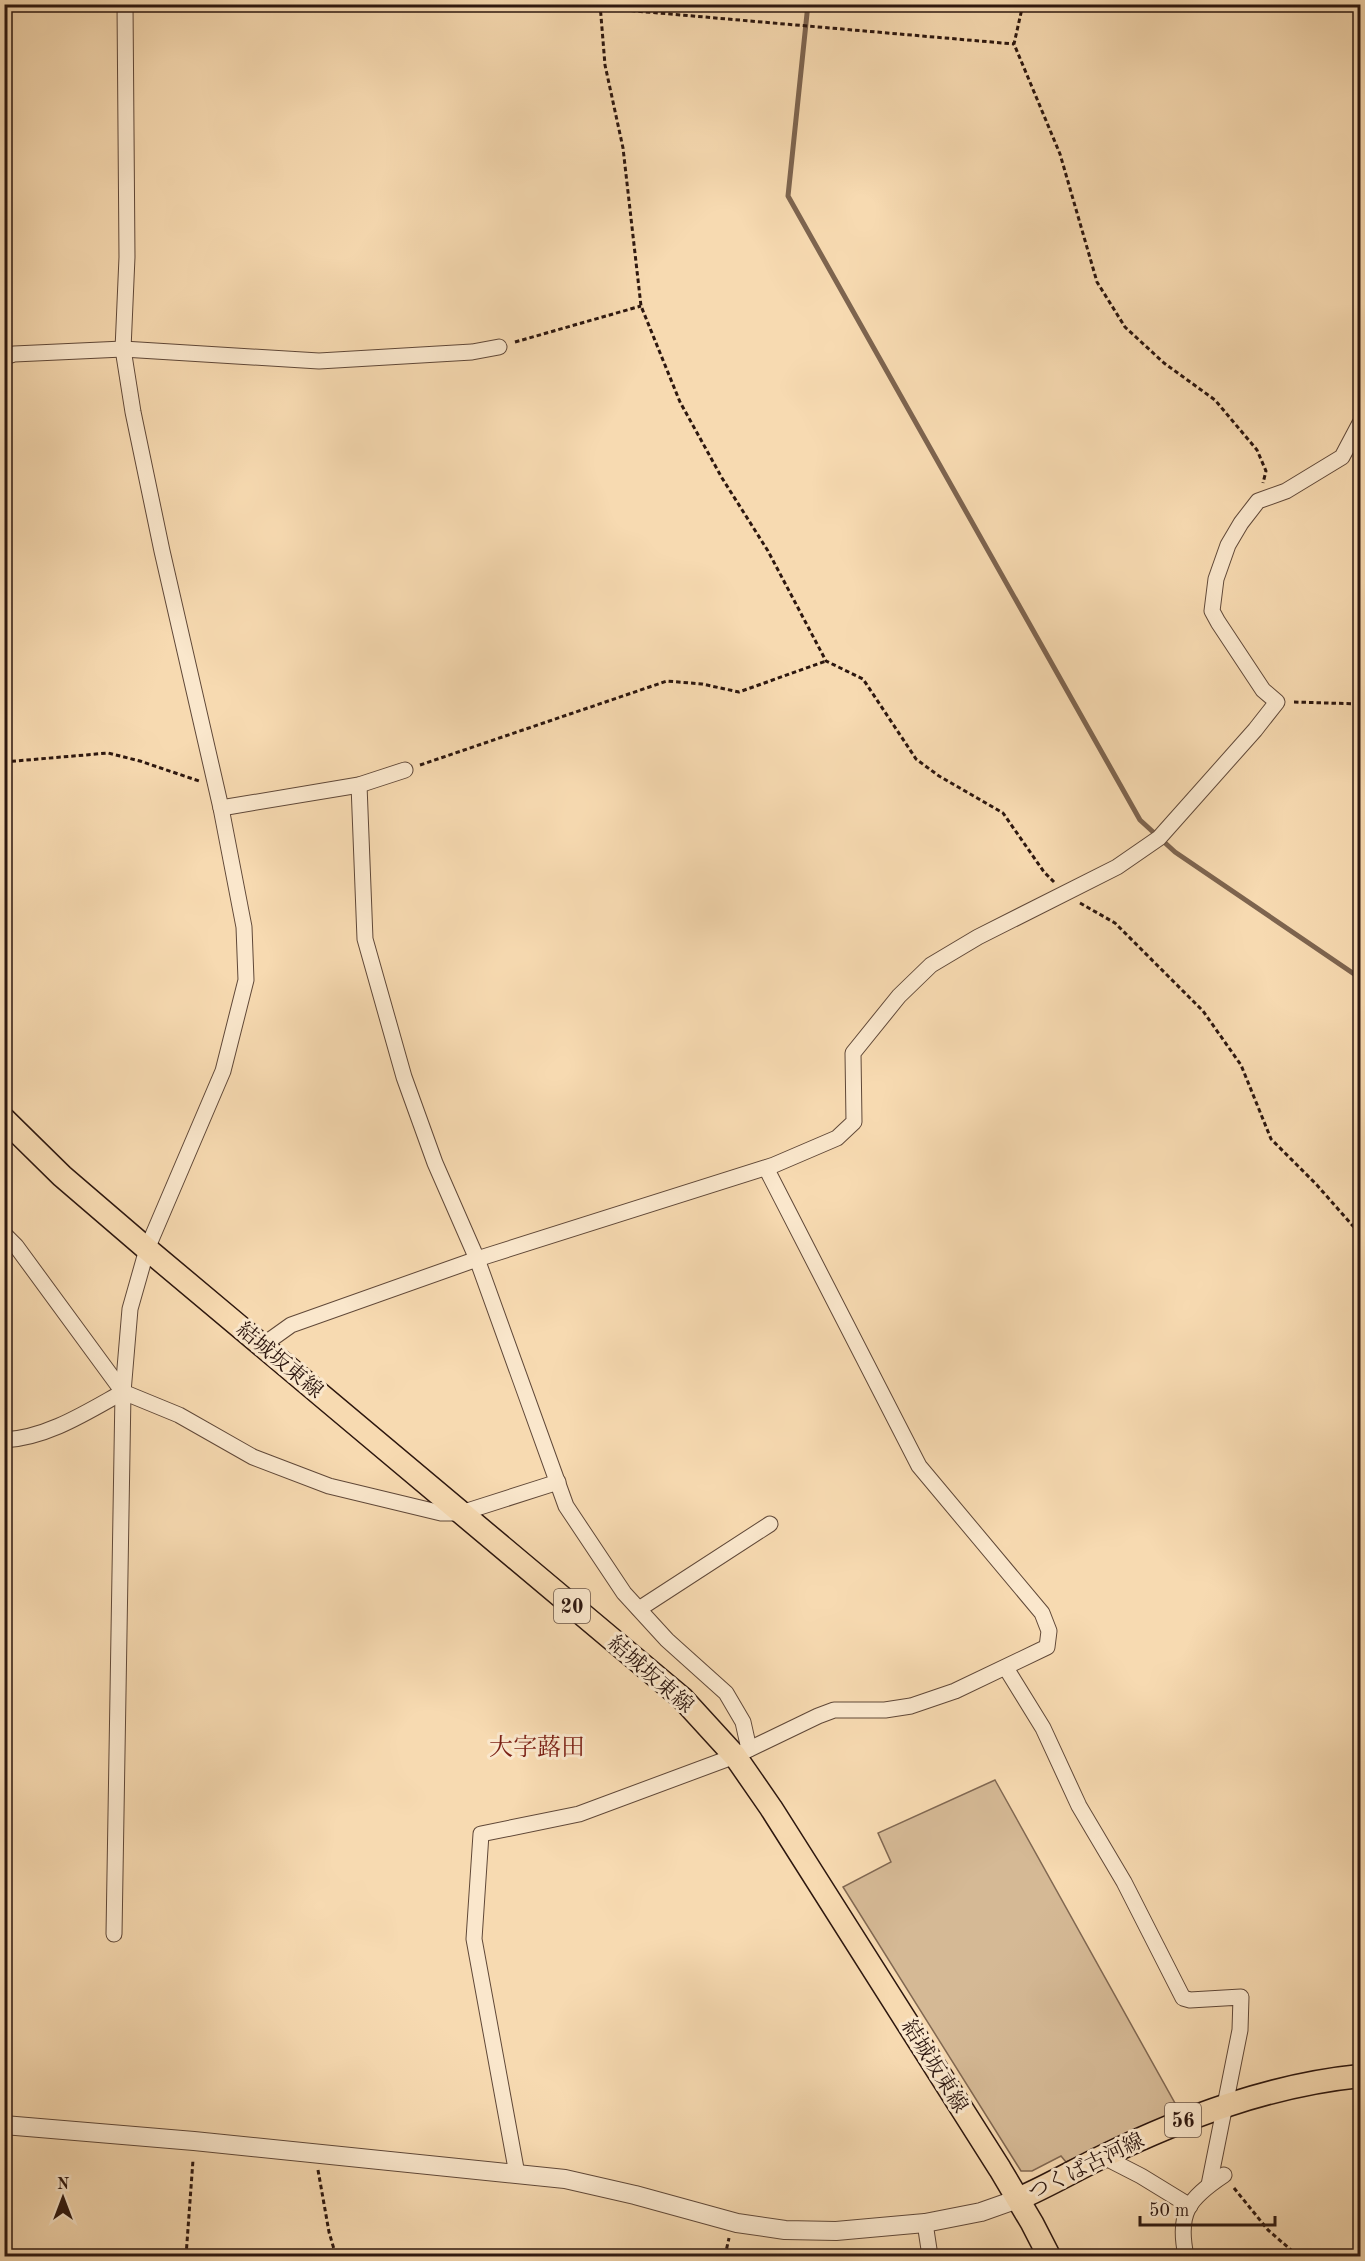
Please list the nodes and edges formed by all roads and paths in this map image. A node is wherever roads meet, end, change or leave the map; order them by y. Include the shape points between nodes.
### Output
1 (125, 4) edge
2 (1023, 4) edge
3 (601, 6) edge
4 (1014, 45) junction
5 (641, 306) junction
6 (499, 346) joint
7 (123, 349) junction
8 (4, 357) edge
9 (1360, 423) edge
10 (1258, 501) junction
11 (826, 660) junction
12 (1277, 702) junction
13 (1360, 704) edge
14 (4, 762) edge
15 (405, 770) joint
16 (359, 785) junction
17 (215, 787) junction
18 (221, 808) junction
19 (1066, 895) junction
20 (4, 1119) edge
21 (766, 1168) junction
22 (4, 1234) edge
23 (1360, 1234) edge
24 (147, 1249) junction
25 (477, 1260) junction
26 (263, 1345) junction
27 (123, 1392) junction
28 (4, 1440) edge
29 (558, 1482) junction
30 (461, 1513) junction
31 (770, 1524) dead end
32 (639, 1609) junction
33 (1006, 1668) junction
34 (742, 1752) junction
35 (114, 1934) dead end
36 (1360, 2076) edge
37 (1224, 2105) junction
38 (4, 2125) edge
39 (195, 2141) junction
40 (315, 2153) junction
41 (1102, 2156) junction
42 (517, 2174) junction
43 (1224, 2175) joint
44 (1209, 2185) junction
45 (1018, 2199) junction
46 (1190, 2206) junction
47 (925, 2223) junction
48 (186, 2256) edge
49 (336, 2256) edge
50 (930, 2256) edge
51 (1049, 2256) edge
52 (1186, 2256) edge
53 (1298, 2256) edge

1 - 7 street via 127,257
2 - 4 path
3 - 4 path
3 - 5 path via 605,64 623,148
4 - 10 path via 1060,154 1097,282 1125,327 1164,363 1215,400 1257,450 1266,471
5 - 6 path
5 - 11 path via 680,402 768,551
6 - 7 street via 472,352 319,361
7 - 8 street
7 - 17 street via 133,412
9 - 10 street via 1342,457 1286,491
10 - 12 street via 1228,545 1216,579 1212,610 1263,690
11 - 15 path via 739,692 667,681
11 - 19 path via 863,679 916,759 1003,813 1044,872
12 - 13 path
12 - 19 street via 1159,838
14 - 17 path via 108,753
15 - 16 street
16 - 18 street
16 - 25 street via 365,939 404,1077 435,1164
17 - 18 street
18 - 24 street via 244,927 246,980 223,1071
19 - 21 street via 978,937 932,965 899,996 853,1053 854,1122 837,1138
19 - 23 path via 1115,923 1203,1011 1241,1065 1271,1139
20 - 24 main road, 結城坂東線 / 20 via 62,1176
21 - 25 street
21 - 33 street via 919,1466 1042,1613 1049,1631 1047,1647
22 - 27 street
24 - 26 main road, 結城坂東線 / 20
24 - 27 street via 130,1309
25 - 26 street via 291,1325
25 - 29 street
26 - 30 main road, 結城坂東線 / 20
27 - 28 street via 68,1423 17,1440
27 - 30 street via 179,1415 253,1456 329,1486 441,1513
27 - 35 street
29 - 30 street
29 - 32 street via 566,1506
30 - 34 main road, 結城坂東線 / 20
31 - 32 street
32 - 34 street via 726,1693 743,1722
33 - 34 street via 910,1706 834,1710
33 - 37 street via 1043,1728 1079,1806 1124,1882 1183,1998 1241,1997 1240,2030
34 - 42 street via 579,1814 481,1834 474,1939
34 - 45 main road, 結城坂東線 / 20
36 - 37 main road, つくば古河線 / 56 via 1289,2087
37 - 41 main road, つくば古河線 / 56
37 - 44 street
38 - 39 street
39 - 40 street
39 - 48 path
40 - 42 street
40 - 49 path
41 - 45 main road, つくば古河線 / 56
41 - 46 street
42 - 47 street via 565,2179 737,2223 785,2230 836,2231
43 - 44 street
43 - 53 path via 1269,2230
44 - 46 street
45 - 47 street via 981,2212
45 - 51 main road, 結城坂東線 / 20
46 - 52 street via 1183,2217
47 - 50 street

